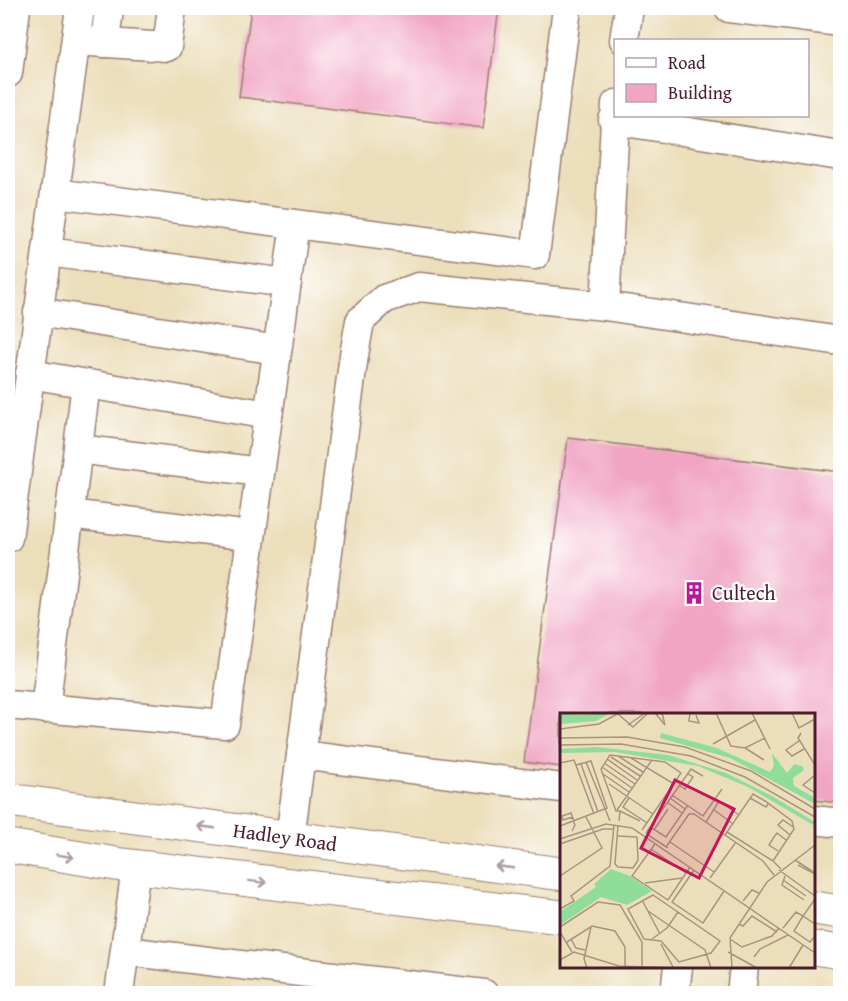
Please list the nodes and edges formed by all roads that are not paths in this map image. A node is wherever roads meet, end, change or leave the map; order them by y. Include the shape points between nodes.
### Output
1 (16, 8) edge
2 (80, 8) edge
3 (109, 8) edge
4 (172, 8) edge
5 (567, 8) edge
6 (629, 8) edge
7 (729, 8) edge
8 (840, 22) edge
9 (624, 39) edge
10 (76, 41) junction
11 (105, 43) junction
12 (8, 63) edge
13 (614, 112) edge
14 (640, 117) edge
15 (840, 156) edge
16 (55, 193) junction
17 (295, 224) junction
18 (47, 252) junction
19 (286, 283) junction
20 (605, 306) junction
21 (38, 312) junction
22 (840, 341) edge
23 (277, 351) junction
24 (30, 374) junction
25 (86, 384) junction
26 (268, 415) junction
27 (78, 449) junction
28 (260, 472) junction
29 (69, 514) junction
30 (251, 536) junction
31 (8, 538) edge
32 (8, 705) edge
33 (45, 709) junction
34 (301, 755) junction
35 (560, 788) edge
36 (8, 800) edge
37 (815, 820) edge
38 (840, 823) edge
39 (290, 838) junction
40 (8, 846) edge
41 (136, 867) junction
42 (560, 874) edge
43 (815, 908) edge
44 (840, 912) edge
45 (560, 917) edge
46 (815, 948) edge
47 (125, 951) junction
48 (840, 952) edge
49 (678, 968) edge
50 (744, 968) edge
51 (119, 993) edge
52 (484, 993) edge
53 (675, 993) edge
54 (741, 993) edge

1 - 12 lane
2 - 10 lane
3 - 11 lane
4 - 11 lane via 167,47
5 - 17 lane via 534,255
6 - 9 lane
7 - 8 lane
10 - 11 lane
10 - 16 lane
13 - 20 lane
14 - 15 lane
16 - 17 lane
16 - 18 lane
17 - 19 lane
18 - 19 lane
18 - 21 lane
19 - 23 lane
20 - 22 lane
20 - 34 lane via 419,287 384,299 360,321
21 - 23 lane
21 - 24 lane
23 - 26 lane
24 - 25 lane
24 - 31 lane
25 - 26 lane
25 - 27 lane
26 - 28 lane
27 - 28 lane
27 - 29 lane
28 - 30 lane
29 - 30 lane
29 - 33 lane
30 - 33 lane via 225,724
32 - 33 lane
34 - 35 lane
34 - 39 lane
39 -> 36 main road, Hadley Road
37 - 38 lane
42 -> 39 main road, Hadley Road
40 -> 41 main road
41 -> 45 main road
41 - 47 lane
43 - 44 main road
46 - 48 main road
47 - 51 lane
47 - 52 lane
49 - 53 lane
50 - 54 lane

